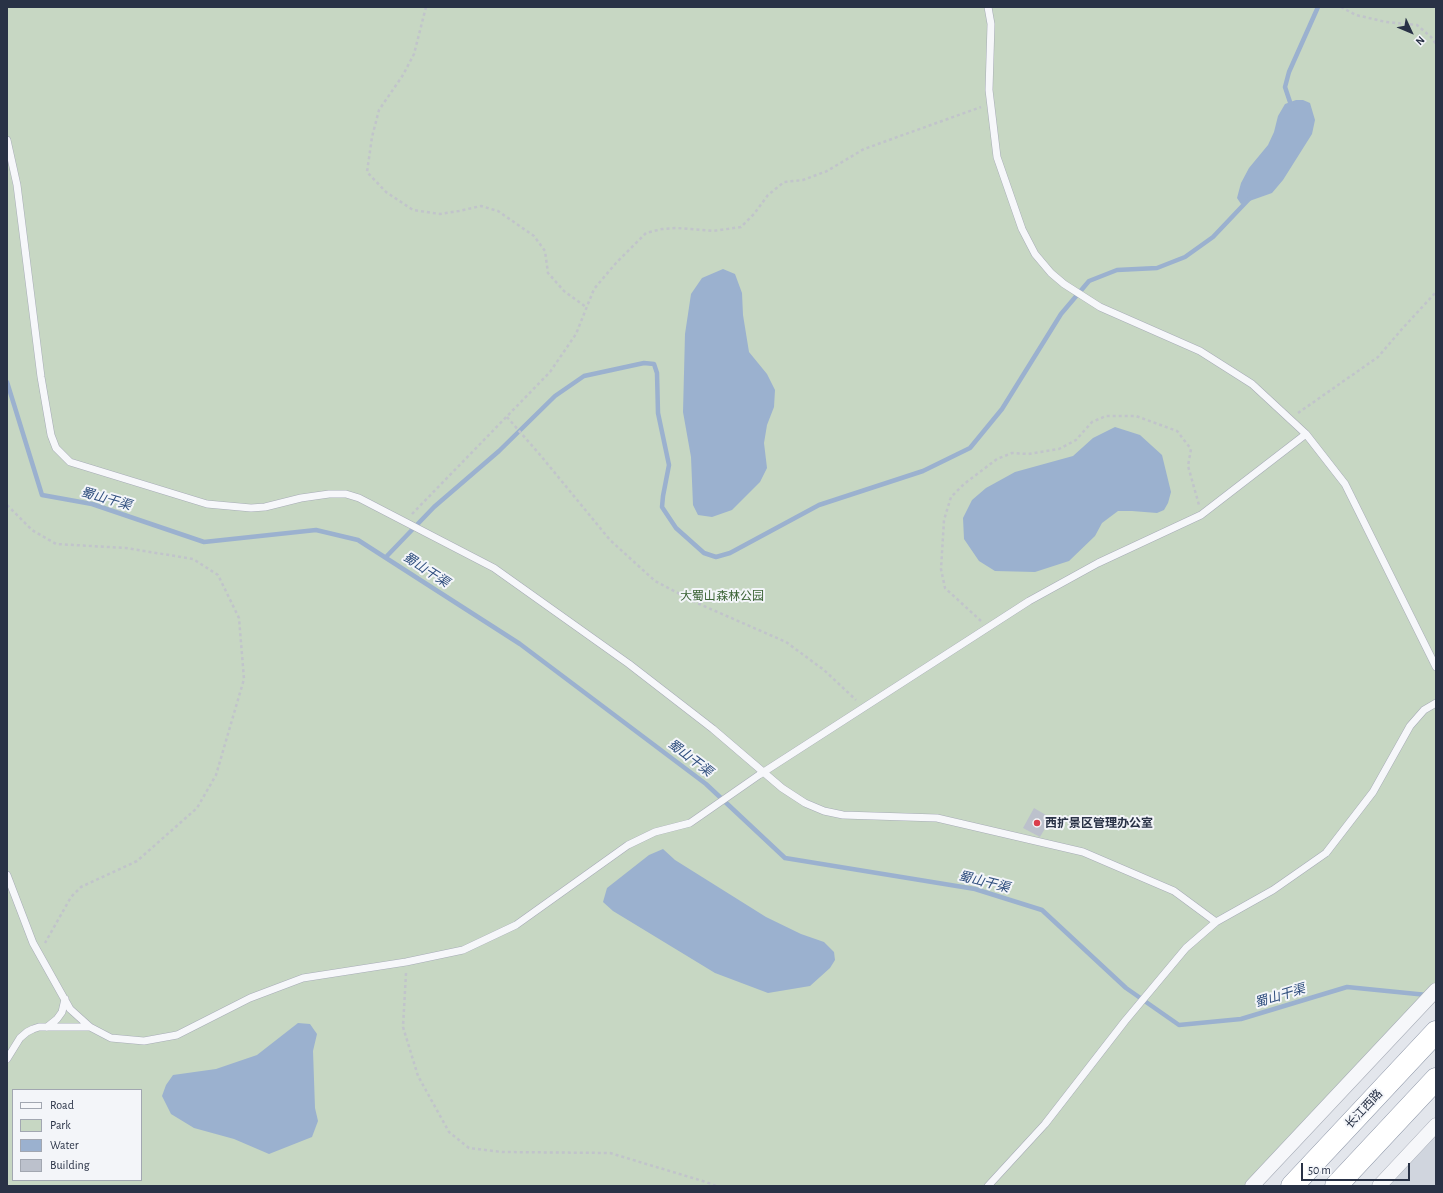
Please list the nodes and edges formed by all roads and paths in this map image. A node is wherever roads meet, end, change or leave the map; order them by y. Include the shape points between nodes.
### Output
1 (426, 7) edge
2 (988, 7) edge
3 (1341, 7) edge
4 (1436, 44) edge
5 (991, 104) junction
6 (7, 140) edge
7 (1436, 292) edge
8 (587, 308) junction
9 (507, 417) junction
10 (1290, 419) junction
11 (1306, 434) junction
12 (7, 505) edge
13 (1201, 515) junction
14 (407, 523) junction
15 (988, 627) junction
16 (1436, 667) edge
17 (1436, 703) edge
18 (864, 707) junction
19 (762, 773) junction
20 (7, 875) edge
21 (1216, 922) junction
22 (39, 954) junction
23 (406, 962) junction
24 (1436, 990) edge
25 (65, 999) junction
26 (47, 1027) junction
27 (90, 1027) junction
28 (1436, 1032) edge
29 (7, 1059) edge
30 (1436, 1079) edge
31 (1436, 1125) edge
32 (716, 1186) edge
33 (988, 1186) edge
34 (1252, 1186) edge
35 (1292, 1186) edge
36 (1336, 1186) edge
37 (1379, 1186) edge

1 - 8 path via 414,54 379,110 367,172 386,192 413,210 440,214 481,206 498,211 534,236 545,251 548,273 564,291
2 - 5 lane via 991,24
3 - 4 path via 1356,15 1386,22 1418,25
5 - 8 path via 864,149 827,171 803,180 784,182 768,195 741,227 713,232 677,228 646,233 594,289
5 - 10 lane via 997,157 1022,229 1035,254 1051,273 1100,307 1200,351 1252,384
6 - 14 lane via 17,185 41,377 51,435 63,457 75,465 207,504 265,507 308,497 346,494
7 - 10 path via 1378,357
8 - 9 path via 576,334 550,372
9 - 14 path
9 - 18 path via 610,540 655,581 696,603 786,642 824,670
10 - 11 lane
11 - 13 lane
11 - 16 lane via 1345,484
12 - 22 path via 32,530 56,544 126,548 193,559 218,575 239,618 244,679 216,775 197,808 137,861 81,887 71,897
13 - 15 lane via 1098,564 1029,601
13 - 15 path via 1188,466 1191,449 1177,431 1136,416 1106,416 1092,422 1076,440 1059,449 1028,454 1012,453 997,459 951,497 944,520 941,569 945,588
14 - 19 lane via 494,568 629,664 713,729
15 - 18 lane
17 - 21 lane via 1424,710 1410,726 1373,792 1326,853 1273,890
18 - 19 lane
19 - 21 lane via 805,803 824,811 843,815 937,818 1083,852 1174,891
19 - 23 lane via 690,823 655,832 628,845 516,925 464,950
20 - 22 lane
21 - 33 lane via 1186,948 1138,1005 1046,1124
22 - 25 lane
23 - 27 lane via 303,978 250,998 177,1035 144,1042 111,1038
23 - 32 path via 403,1027 418,1076 449,1132 469,1148 502,1152 610,1153
24 - 34 street
25 - 26 lane via 62,1012
25 - 27 lane via 70,1009
26 - 27 lane
26 - 29 lane via 27,1032
28 - 35 highway, 长江西路
30 - 36 highway
31 - 37 street

